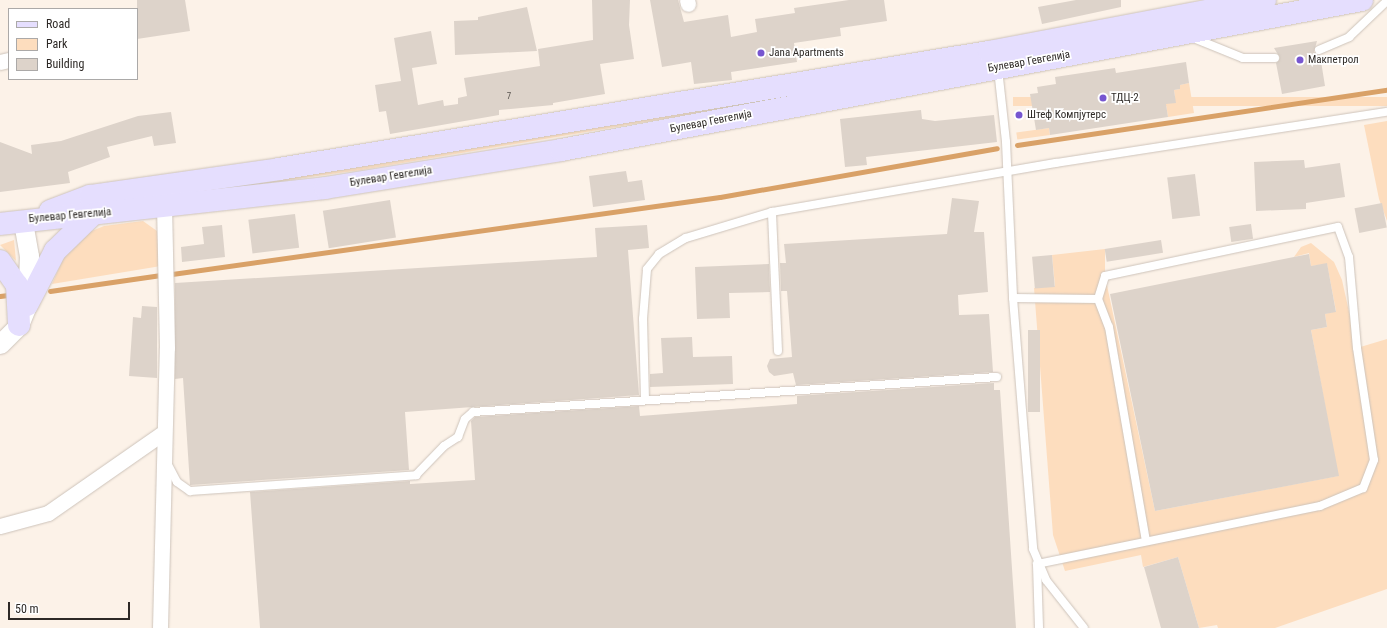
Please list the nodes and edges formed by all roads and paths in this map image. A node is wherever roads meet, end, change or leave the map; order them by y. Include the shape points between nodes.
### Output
1 (1265, 0) edge
2 (1362, 0) edge
3 (1387, 1) edge
4 (1187, 35) junction
5 (1319, 50) dead end
6 (1275, 58) dead end
7 (996, 59) junction
8 (1387, 112) edge
9 (1008, 173) junction
10 (164, 206) junction
11 (772, 212) junction
12 (92, 215) junction
13 (23, 221) junction
14 (0, 224) edge
15 (0, 261) edge
16 (1013, 298) junction
17 (1098, 299) junction
18 (27, 305) junction
19 (19, 325) junction
20 (0, 344) edge
21 (778, 351) dead end
22 (998, 377) dead end
23 (645, 400) junction
24 (164, 432) junction
25 (164, 455) junction
26 (0, 526) edge
27 (1146, 541) junction
28 (1037, 564) junction
29 (160, 628) edge
30 (1039, 628) edge
31 (1084, 628) edge

1 - 7 main road, Булевар Гевгелија
2 - 4 main road, Булевар Гевгелија
3 - 5 lane via 1349,37
4 - 6 lane via 1243,58
4 - 7 main road, Булевар Гевгелија
7 - 9 lane
7 - 10 main road, Булевар Гевгелија via 561,150 325,188
7 - 13 main road, Булевар Гевгелија via 278,170 90,196
8 - 9 lane
9 - 11 lane
9 - 16 lane
10 - 12 main road, Булевар Гевгелија
10 - 24 street via 167,316
11 - 21 lane
11 - 23 lane via 686,238 659,254 647,269 642,318
12 - 13 main road, Булевар Гевгелија
12 - 18 main road via 55,251
13 - 14 main road
13 - 18 street via 29,256
15 - 19 main road via 17,284 20,304
16 - 17 lane
16 - 28 lane via 1031,531
17 - 27 lane via 1108,327
17 - 27 lane via 1105,276 1338,227 1349,257 1357,348 1374,460 1363,488 1320,506
18 - 19 street
19 - 20 street
22 - 23 lane
23 - 25 lane via 473,412 465,419 458,437 444,446 416,475 190,491 177,482
24 - 25 street
24 - 26 street via 48,513
25 - 29 street
27 - 28 lane
28 - 30 lane
28 - 31 lane via 1060,600

